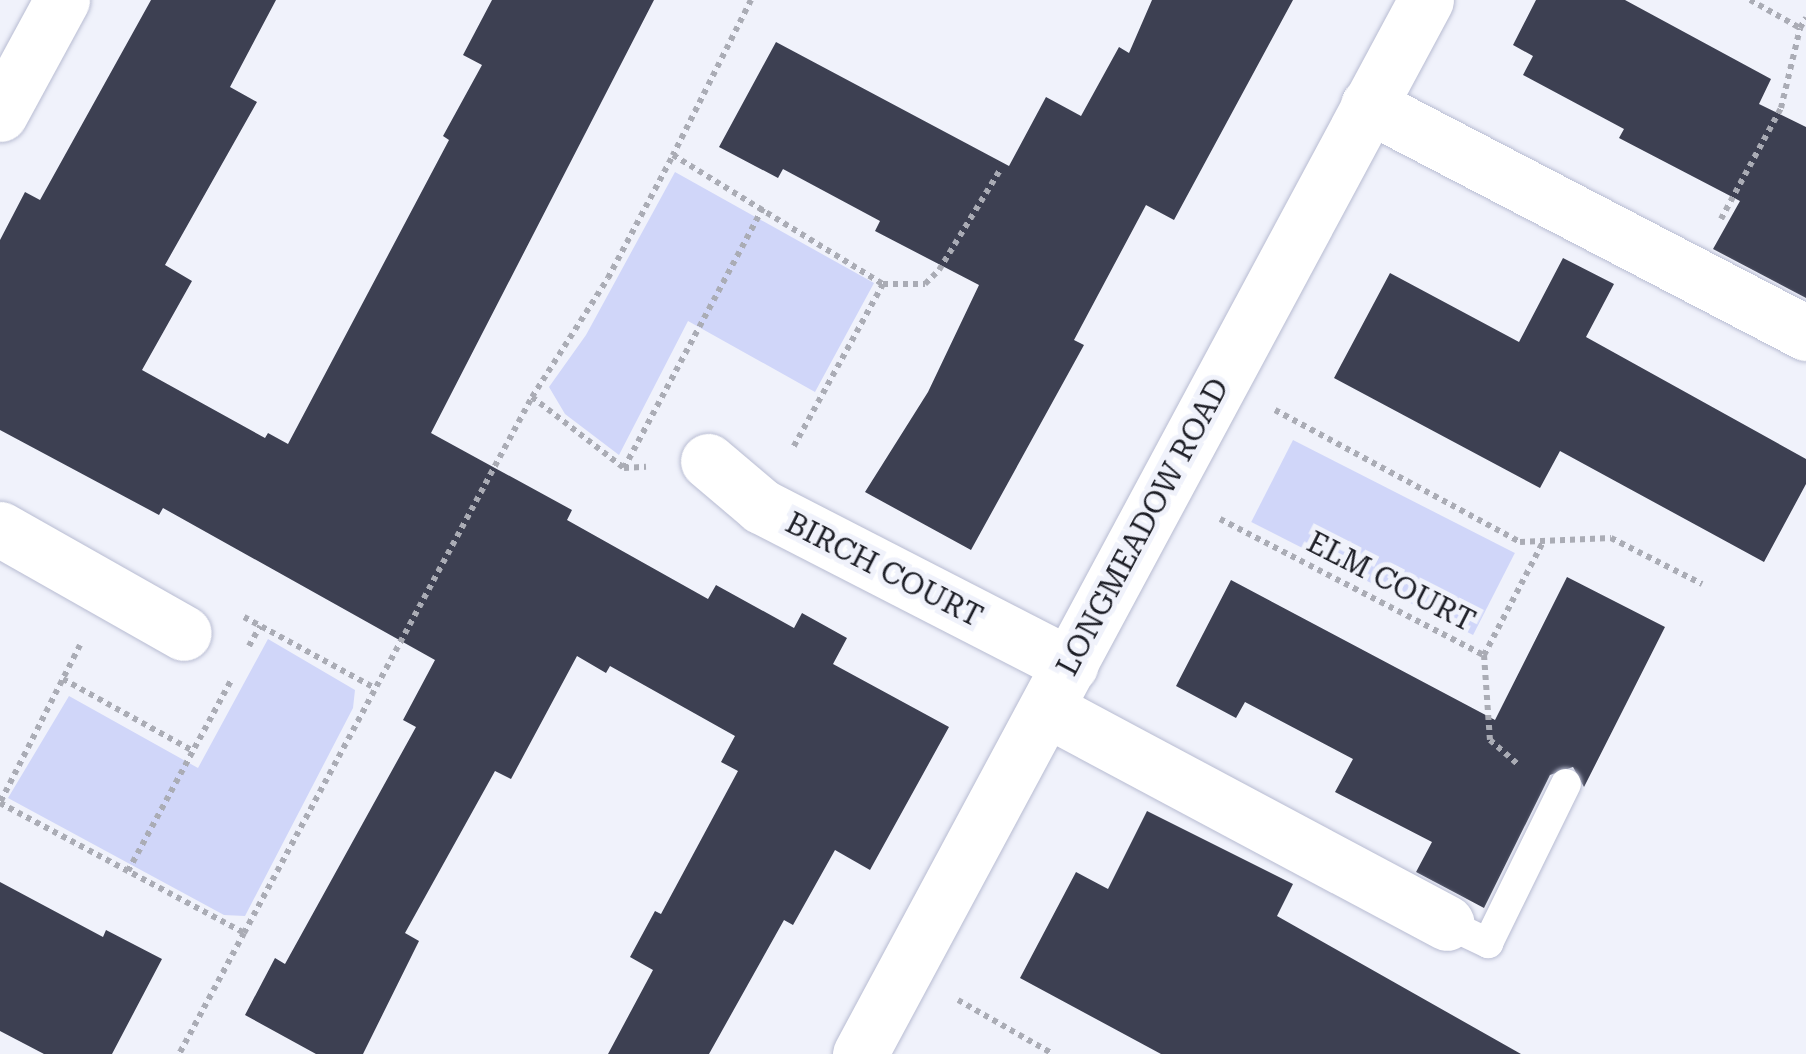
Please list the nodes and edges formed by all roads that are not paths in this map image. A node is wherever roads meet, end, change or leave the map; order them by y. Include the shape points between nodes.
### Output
1 (62, 0) edge
2 (1426, 0) edge
3 (1368, 105) junction
4 (0, 114) edge
5 (1806, 333) edge
6 (708, 461) road end
7 (0, 529) edge
8 (184, 633) road end
9 (1058, 687) junction
10 (1562, 792) road end
11 (1446, 923) joint
12 (860, 1054) edge

1 - 4 street
2 - 3 street, LONGMEADOW ROAD
3 - 5 street
3 - 9 street, LONGMEADOW ROAD
6 - 9 street, BIRCH COURT via 761,506
7 - 8 street
9 - 11 street, BIRCH COURT
9 - 12 street, LONGMEADOW ROAD
10 - 11 lane via 1488,943

